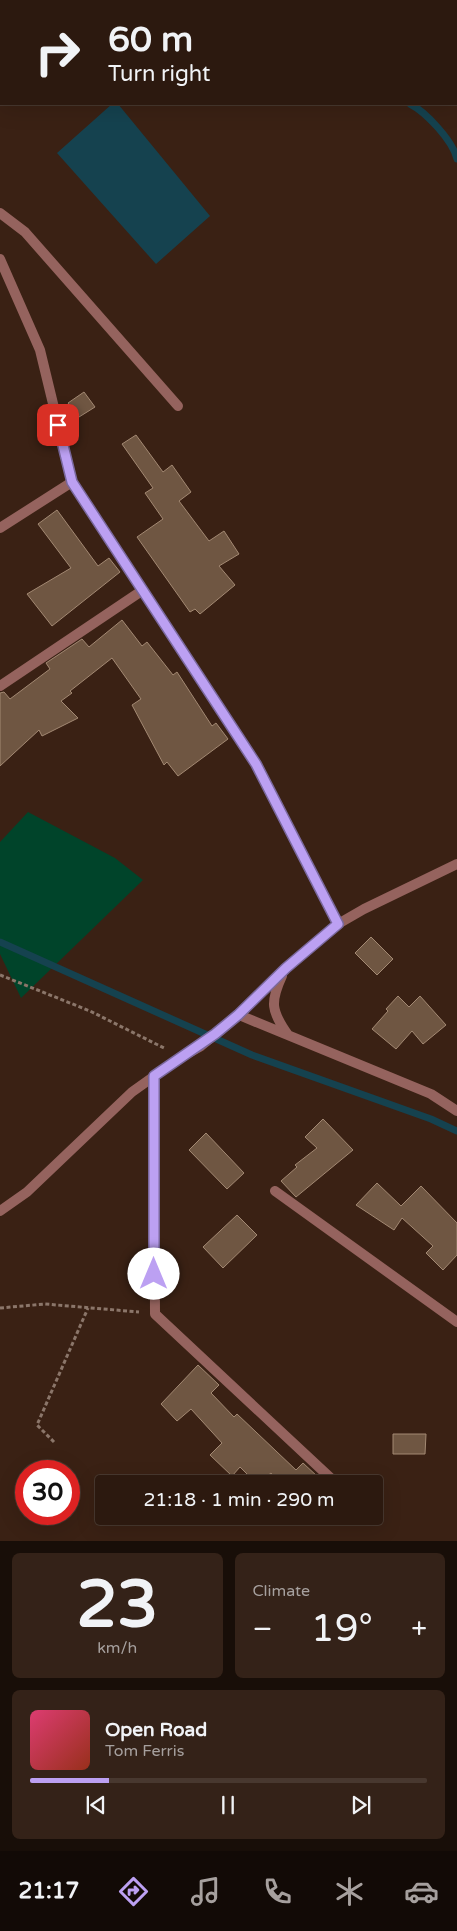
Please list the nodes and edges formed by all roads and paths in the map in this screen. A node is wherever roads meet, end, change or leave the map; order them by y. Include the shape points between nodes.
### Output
1 (0, 213) edge
2 (0, 259) edge
3 (178, 406) dead end
4 (72, 482) junction
5 (0, 528) edge
6 (143, 590) junction
7 (0, 686) edge
8 (457, 864) edge
9 (338, 924) junction
10 (286, 968) junction
11 (0, 975) edge
12 (238, 1015) junction
13 (289, 1036) junction
14 (181, 1057) junction
15 (154, 1076) junction
16 (457, 1111) edge
17 (275, 1191) dead end
18 (0, 1212) edge
19 (0, 1308) edge
20 (88, 1308) junction
21 (155, 1314) junction
22 (457, 1322) edge
23 (54, 1442) dead end
24 (328, 1475) edge

1 - 3 street via 25,232
2 - 4 street via 40,350
4 - 5 street
4 - 6 street
6 - 7 street
6 - 9 street via 256,764
8 - 9 street
9 - 10 street
10 - 12 street
10 - 13 street via 273,995 275,1017
11 - 14 path via 90,1011
12 - 13 street
12 - 14 street via 201,1046
13 - 16 street via 432,1094
14 - 15 street
15 - 18 street via 132,1092 27,1192
15 - 21 street
17 - 22 street
19 - 20 path via 45,1304
20 - 21 path
20 - 23 path via 37,1425
21 - 24 street

